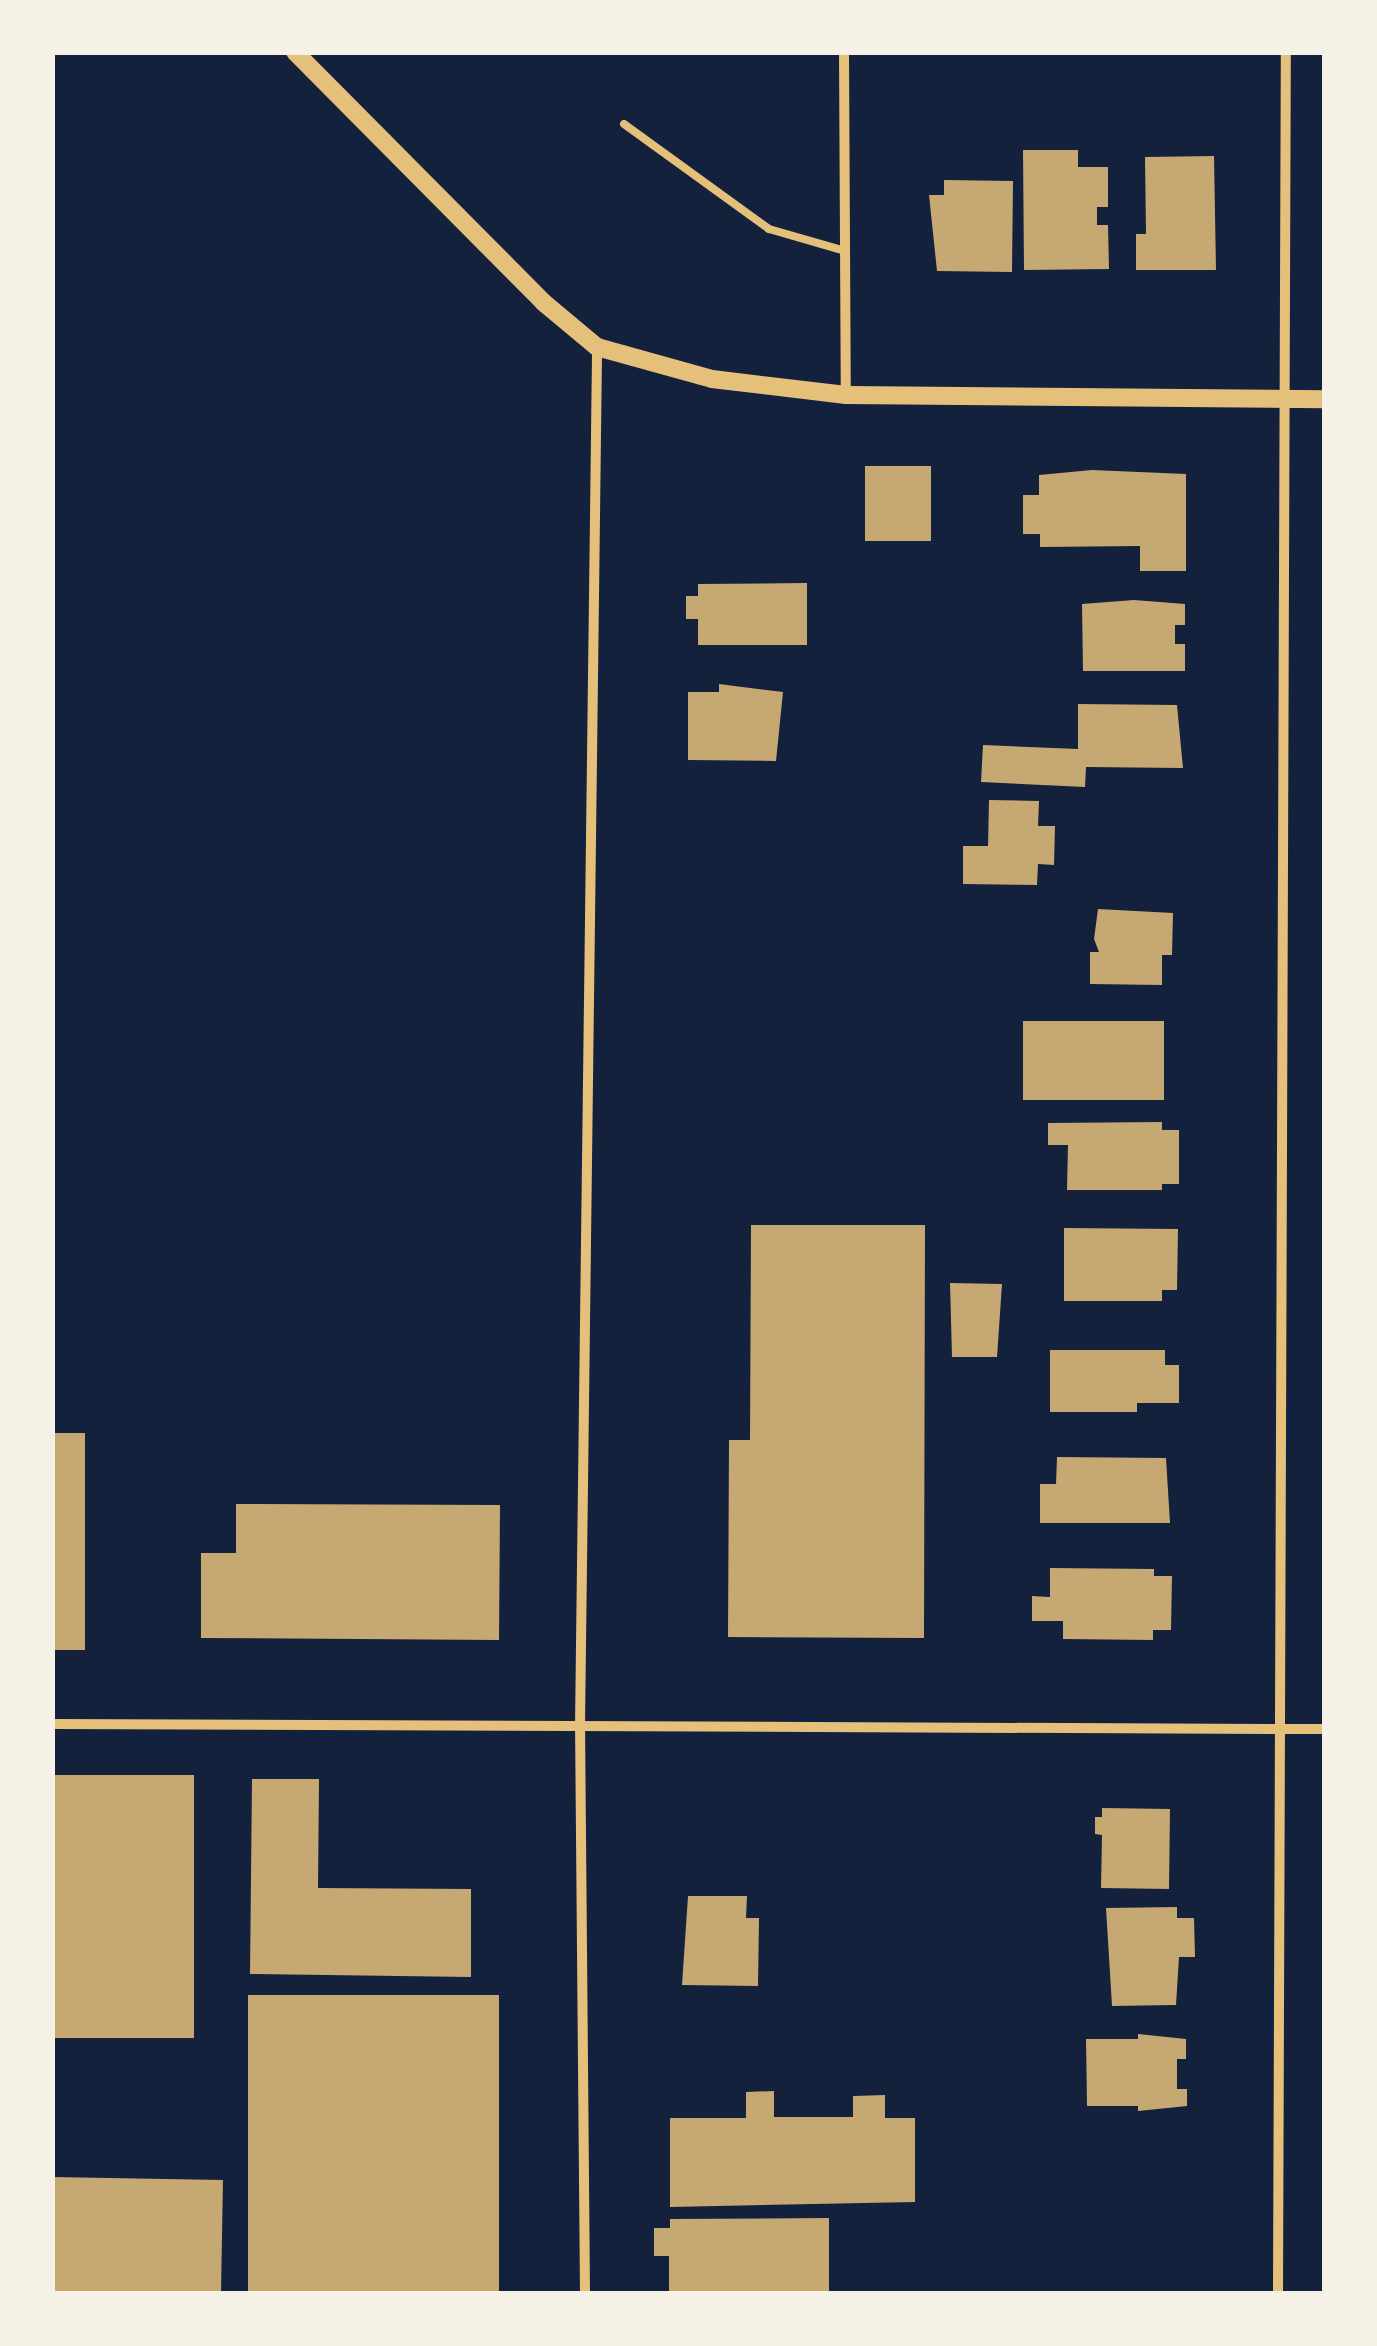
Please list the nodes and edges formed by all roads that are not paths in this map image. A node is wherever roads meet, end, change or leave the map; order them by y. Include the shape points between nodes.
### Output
1 (294, 52) edge
2 (844, 52) edge
3 (1286, 52) edge
4 (624, 124) dead end
5 (844, 251) junction
6 (597, 347) junction
7 (846, 395) junction
8 (1281, 399) junction
9 (1324, 399) edge
10 (52, 1724) edge
11 (580, 1726) junction
12 (1279, 1729) junction
13 (1324, 1729) edge
14 (586, 2294) edge
15 (1278, 2294) edge

1 - 6 street
2 - 5 street
3 - 8 street
4 - 5 lane via 769,230
5 - 7 street
6 - 7 street via 712,379
6 - 11 street
7 - 8 street
8 - 9 street
8 - 12 street
10 - 11 street
11 - 12 street
11 - 14 street
12 - 13 street
12 - 15 street

